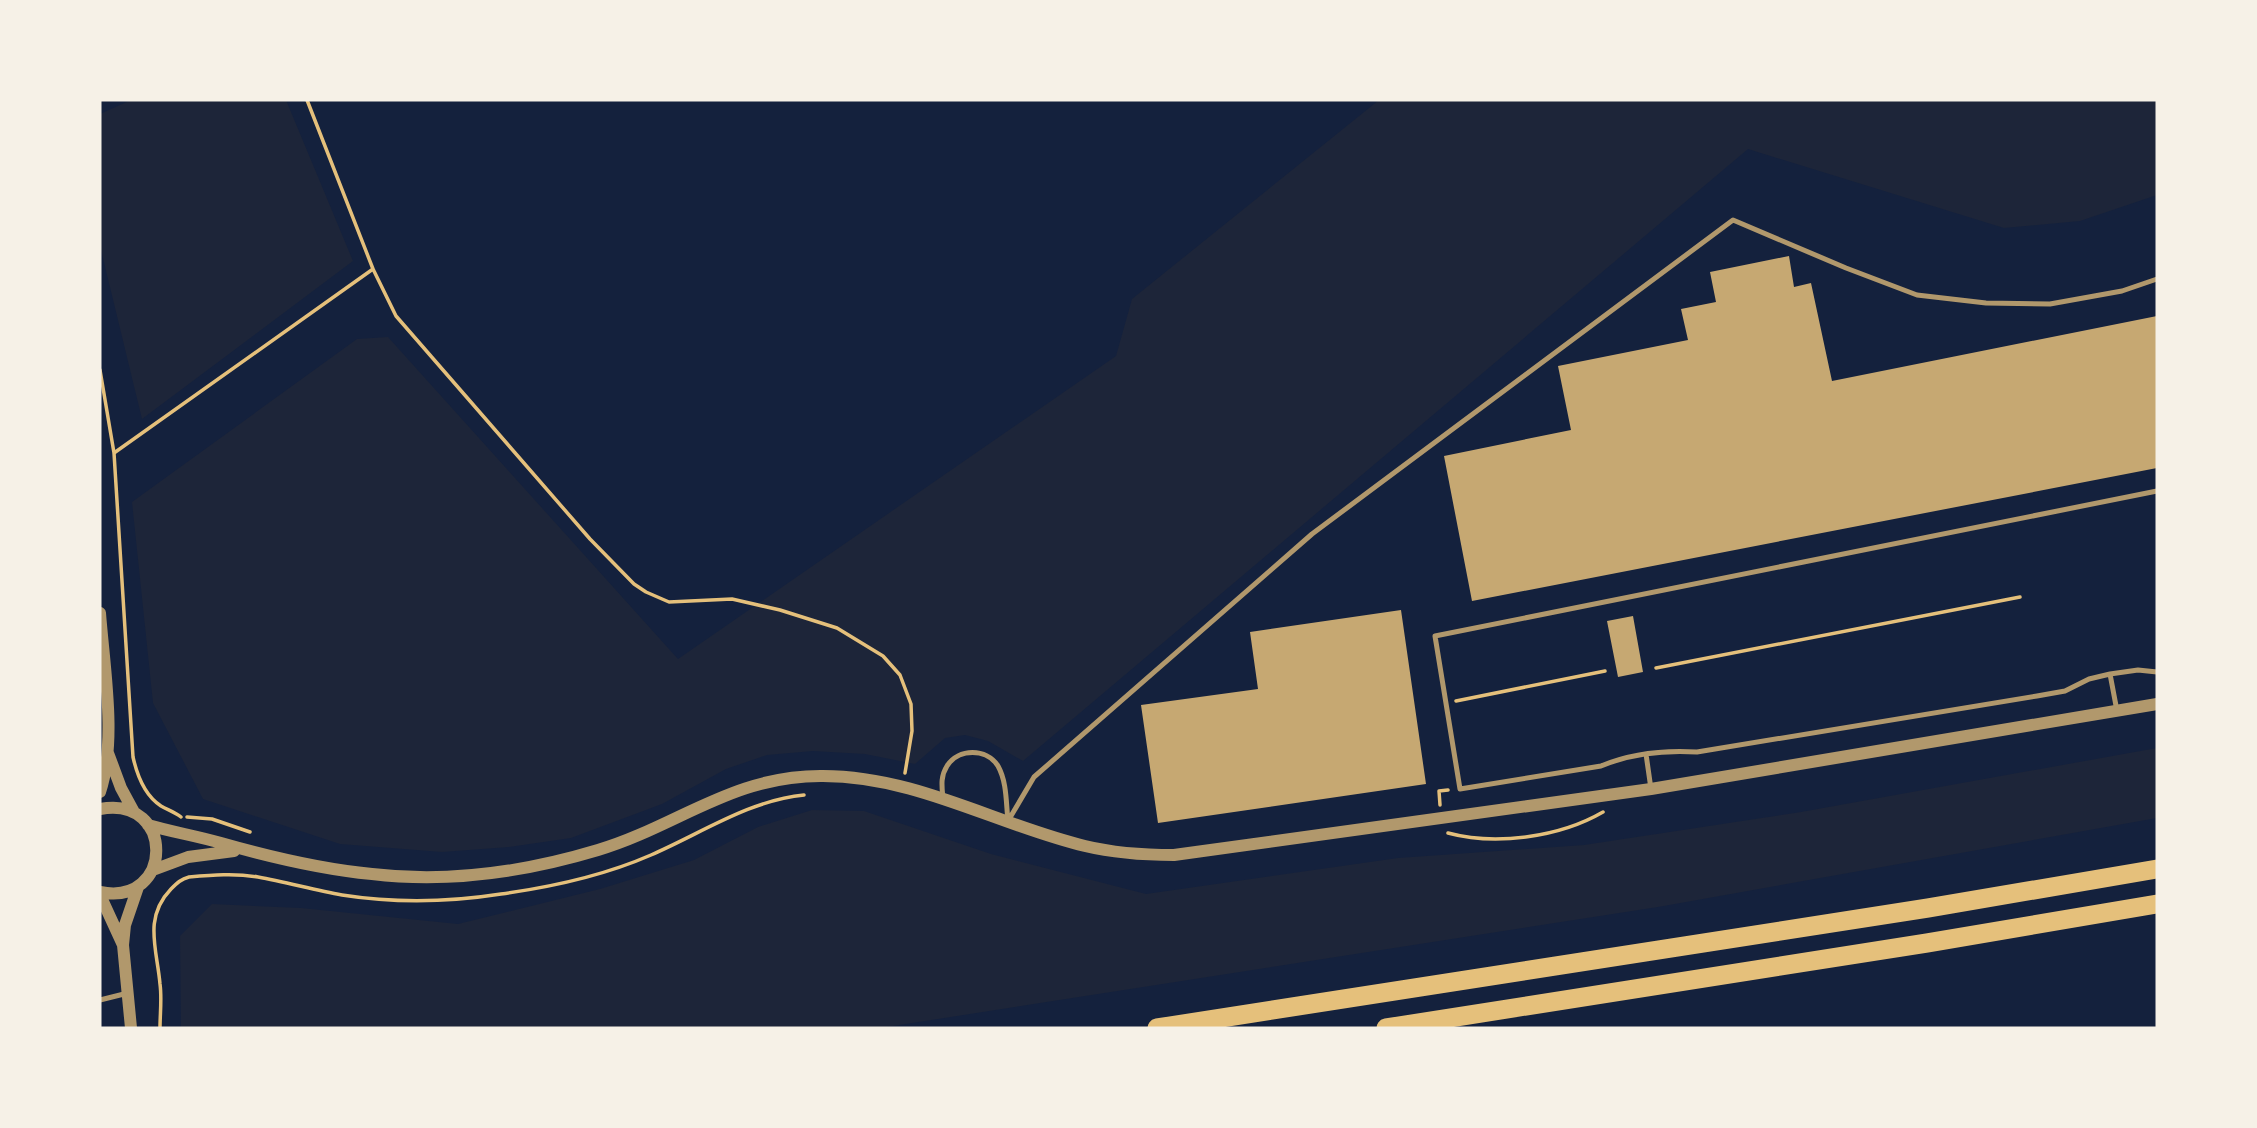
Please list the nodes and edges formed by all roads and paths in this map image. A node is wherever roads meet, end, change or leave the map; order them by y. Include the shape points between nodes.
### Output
1 (307, 100) edge
2 (373, 269) junction
3 (2157, 279) edge
4 (100, 370) edge
5 (114, 453) junction
6 (2157, 491) edge
7 (2020, 597) dead end
8 (100, 613) edge
9 (1656, 668) dead end
10 (1605, 671) dead end
11 (2157, 672) edge
12 (2110, 674) junction
13 (1447, 703) junction
14 (2157, 704) edge
15 (2117, 711) junction
16 (108, 753) junction
17 (1646, 754) junction
18 (903, 786) junction
19 (1651, 789) junction
20 (100, 792) edge
21 (811, 794) dead end
22 (943, 799) junction
23 (100, 809) edge
24 (1608, 809) dead end
25 (134, 812) junction
26 (181, 817) junction
27 (1008, 821) junction
28 (148, 825) junction
29 (250, 832) dead end
30 (1444, 832) dead end
31 (185, 835) junction
32 (245, 850) junction
33 (188, 857) junction
34 (2157, 869) edge
35 (153, 870) junction
36 (189, 877) junction
37 (138, 887) junction
38 (100, 893) edge
39 (2157, 904) edge
40 (123, 945) junction
41 (128, 993) junction
42 (100, 1000) edge
43 (131, 1028) edge
44 (160, 1028) edge
45 (1157, 1028) edge
46 (1386, 1028) edge

1 - 2 path
2 - 5 path
2 - 18 path via 396,316 590,540 635,584 669,602 732,599 780,610 837,628 883,656 900,675 911,704 912,731
3 - 27 lane via 2122,291 2050,304 1917,295 1734,220 1312,534 1034,777
4 - 5 path
5 - 26 path via 133,757 149,796
6 - 13 lane via 1435,636
7 - 9 path
8 - 16 street
10 - 13 path
11 - 12 lane
12 - 15 lane
12 - 17 lane via 2037,696 1698,752
13 - 17 lane via 1460,789
14 - 15 street
15 - 19 street
16 - 20 street
16 - 25 street
17 - 19 lane
18 - 22 street
18 - 32 street via 824,776 767,781 600,850 488,874 373,875
19 - 27 street via 1174,855 1111,851
21 - 36 path via 774,800 601,874 498,895 397,900 344,895 258,877
22 - 27 street
22 - 27 lane via 941,780 947,765 957,756 980,752 990,757 1003,779
23 - 25 street
24 - 30 path via 1576,827 1499,840
25 - 28 street
26 - 29 path via 212,819
26 - 31 path
28 - 31 street
28 - 35 street via 157,843
31 - 32 street
32 - 33 street
33 - 35 street
33 - 36 path
34 - 45 highway
35 - 37 street
36 - 44 path via 167,894 155,915
37 - 38 street via 125,893
37 - 40 street
38 - 40 street
39 - 46 highway
40 - 41 street
41 - 42 lane
41 - 43 street

